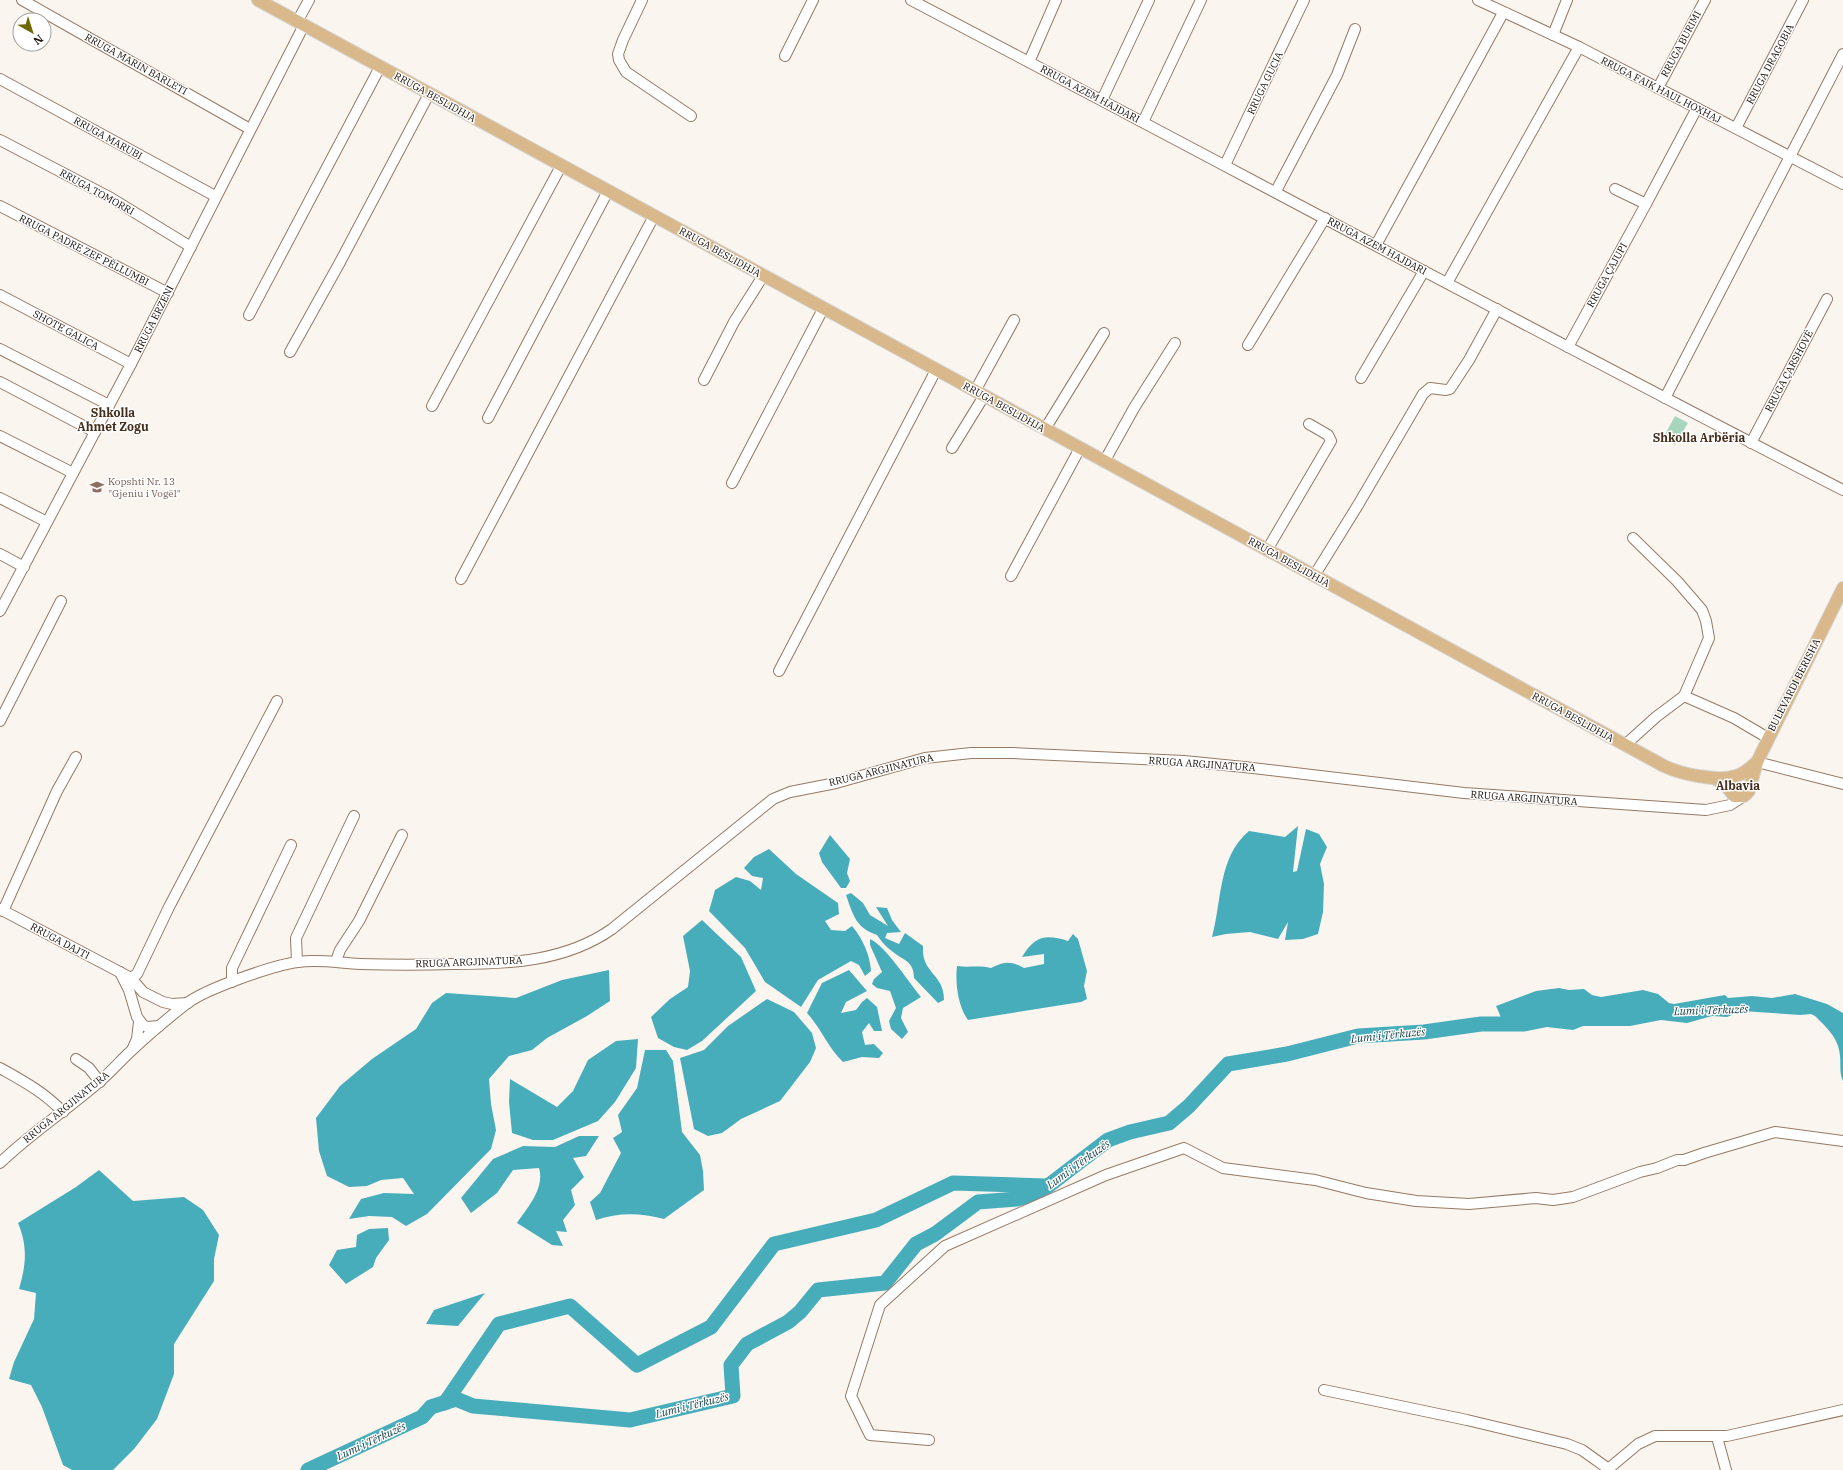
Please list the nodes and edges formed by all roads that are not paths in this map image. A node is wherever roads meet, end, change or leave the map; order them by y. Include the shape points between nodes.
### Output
1 (22, 0) edge
2 (258, 0) edge
3 (309, 0) edge
4 (642, 0) edge
5 (813, 0) edge
6 (911, 0) edge
7 (1056, 0) edge
8 (1149, 0) edge
9 (1201, 0) edge
10 (1304, 0) edge
11 (1478, 0) edge
12 (1566, 0) edge
13 (1705, 0) edge
14 (1803, 0) edge
15 (1503, 13) junction
16 (300, 24) junction
17 (1355, 29) dead end
18 (1553, 35) junction
19 (1579, 47) junction
20 (1843, 54) edge
21 (785, 56) dead end
22 (1029, 62) junction
23 (380, 67) junction
24 (0, 79) edge
25 (1658, 88) junction
26 (429, 94) junction
27 (1102, 100) junction
28 (1697, 108) junction
29 (690, 116) dead end
30 (1143, 122) junction
31 (250, 128) junction
32 (1736, 128) junction
33 (0, 140) edge
34 (1790, 156) junction
35 (1225, 165) junction
36 (561, 166) junction
37 (1843, 184) edge
38 (1615, 188) dead end
39 (608, 191) junction
40 (1276, 191) junction
41 (215, 196) junction
42 (1646, 204) junction
43 (0, 206) edge
44 (654, 216) junction
45 (1325, 218) junction
46 (1376, 245) junction
47 (191, 247) junction
48 (1424, 271) junction
49 (763, 276) junction
50 (1447, 283) junction
51 (168, 293) junction
52 (0, 295) edge
53 (1827, 299) dead end
54 (823, 308) junction
55 (1497, 309) junction
56 (249, 315) dead end
57 (1014, 320) dead end
58 (1104, 333) dead end
59 (1175, 343) dead end
60 (1248, 345) dead end
61 (1568, 347) junction
62 (0, 349) edge
63 (290, 352) dead end
64 (131, 364) junction
65 (936, 370) junction
66 (1361, 378) dead end
67 (704, 380) dead end
68 (0, 382) edge
69 (979, 394) junction
70 (1665, 398) junction
71 (109, 404) junction
72 (432, 406) dead end
73 (488, 418) dead end
74 (1309, 424) dead end
75 (1044, 429) junction
76 (95, 432) junction
77 (0, 436) edge
78 (1751, 443) junction
79 (952, 448) dead end
80 (1080, 448) junction
81 (1104, 462) junction
82 (73, 473) junction
83 (732, 483) dead end
84 (1843, 490) edge
85 (0, 498) edge
86 (47, 522) junction
87 (1633, 538) dead end
88 (1267, 550) junction
89 (0, 554) edge
90 (24, 567) junction
91 (1011, 576) dead end
92 (1314, 576) junction
93 (461, 579) dead end
94 (1843, 588) edge
95 (4, 592) edge
96 (61, 601) dead end
97 (0, 611) edge
98 (779, 672) dead end
99 (1684, 696) junction
100 (277, 701) dead end
101 (0, 721) edge
102 (1768, 738) junction
103 (1625, 745) junction
104 (76, 757) dead end
105 (1756, 762) junction
106 (1736, 776) junction
107 (1711, 777) junction
108 (1750, 784) junction
109 (1843, 784) edge
110 (1730, 791) junction
111 (1744, 796) junction
112 (1706, 810) junction
113 (354, 816) dead end
114 (402, 835) dead end
115 (291, 845) dead end
116 (1, 910) edge
117 (336, 961) junction
118 (297, 962) junction
119 (120, 972) junction
120 (131, 978) junction
121 (232, 982) junction
122 (159, 1000) junction
123 (188, 1003) junction
124 (138, 1017) junction
125 (162, 1025) junction
126 (132, 1050) junction
127 (76, 1058) dead end
128 (0, 1068) edge
129 (100, 1082) junction
130 (63, 1112) junction
131 (1843, 1141) edge
132 (0, 1163) edge
133 (1324, 1390) dead end
134 (1843, 1410) edge
135 (1717, 1437) junction
136 (929, 1440) dead end
137 (1609, 1470) edge
138 (1726, 1470) edge

1 - 31 street, RRUGA MARIN BARLETI
2 - 16 main road, RRUGA BESLIDHJA
3 - 16 street, RRUGA ERZENI
4 - 29 street via 623,40 618,54 619,60 626,72
5 - 21 street
6 - 22 street, RRUGA AZEM HAJDARI
7 - 22 street
8 - 27 street
9 - 30 street
10 - 35 street, RRUGA GUCIA
11 - 15 street, RRUGA FAIK HAUL HOXHAJ
12 - 18 street
13 - 25 street, RRUGA BURIMI
14 - 32 street, RRUGA DRAGOBIA
15 - 18 street, RRUGA FAIK HAUL HOXHAJ
15 - 46 street
16 - 23 main road, RRUGA BESLIDHJA
16 - 31 street, RRUGA ERZENI
17 - 40 street via 1337,75
18 - 19 street, RRUGA FAIK HAUL HOXHAJ
19 - 25 street, RRUGA FAIK HAUL HOXHAJ
19 - 50 street
20 - 34 street
22 - 27 street, RRUGA AZEM HAJDARI
23 - 26 main road, RRUGA BESLIDHJA
23 - 56 street
24 - 41 street, RRUGA MARUBI
25 - 28 street, RRUGA FAIK HAUL HOXHAJ
26 - 36 main road, RRUGA BESLIDHJA
26 - 63 street via 340,264
27 - 30 street, RRUGA AZEM HAJDARI
28 - 32 street, RRUGA FAIK HAUL HOXHAJ
28 - 42 street, RRUGA ÇAJUPI
30 - 35 street, RRUGA AZEM HAJDARI
31 - 41 street, RRUGA ERZENI
32 - 34 street, RRUGA FAIK HAUL HOXHAJ
33 - 47 street, RRUGA TOMORRI via 111,198
34 - 37 street, RRUGA FAIK HAUL HOXHAJ
34 - 70 street
35 - 40 street, RRUGA AZEM HAJDARI
36 - 39 main road, RRUGA BESLIDHJA
36 - 72 street
38 - 42 street
39 - 44 main road, RRUGA BESLIDHJA
39 - 73 street
40 - 45 street, RRUGA AZEM HAJDARI
41 - 47 street, RRUGA ERZENI
42 - 61 street, RRUGA ÇAJUPI
43 - 51 street, RRUGA PADRE ZEF PËLLUMBI
44 - 49 main road, RRUGA BESLIDHJA
44 - 93 street
45 - 46 street, RRUGA AZEM HAJDARI
45 - 60 street
46 - 48 street, RRUGA AZEM HAJDARI
47 - 51 street, RRUGA ERZENI
48 - 50 street, RRUGA AZEM HAJDARI
48 - 66 street
49 - 54 main road, RRUGA BESLIDHJA
49 - 67 street via 734,322
50 - 55 street, RRUGA AZEM HAJDARI
51 - 64 street, RRUGA ERZENI
52 - 64 street, SHOTE GALICA
53 - 78 street, RRUGA ÇARSHOVË
54 - 65 main road, RRUGA BESLIDHJA
54 - 83 street
55 - 61 street, RRUGA AZEM HAJDARI
55 - 92 street via 1450,389 1430,388 1423,394
57 - 69 street
58 - 75 street
59 - 81 street via 1141,396
61 - 70 street, RRUGA AZEM HAJDARI
62 - 71 street
64 - 71 street, RRUGA ERZENI
65 - 69 main road, RRUGA BESLIDHJA
65 - 98 street
68 - 76 street
69 - 75 main road, RRUGA BESLIDHJA
69 - 79 street
70 - 78 street, RRUGA AZEM HAJDARI
71 - 76 street, RRUGA ERZENI
74 - 88 street via 1328,435 1331,441
75 - 80 main road, RRUGA BESLIDHJA
76 - 82 street, RRUGA ERZENI
77 - 82 street
78 - 84 street, RRUGA AZEM HAJDARI
80 - 81 main road, RRUGA BESLIDHJA
80 - 91 street
81 - 88 main road, RRUGA BESLIDHJA
82 - 86 street, RRUGA ERZENI
85 - 86 street
86 - 90 street, RRUGA ERZENI
87 - 99 street via 1677,580 1702,610 1706,621 1709,638
88 - 92 main road, RRUGA BESLIDHJA
89 - 90 street
90 - 95 street, RRUGA ERZENI
92 - 103 main road, RRUGA BESLIDHJA
94 - 102 main road, BULEVARDI BERISHA
95 - 97 street, RRUGA ERZENI
96 - 101 street
99 - 102 street via 1734,718
99 - 103 street
100 - 120 street via 136,974
102 - 105 main road, BULEVARDI BERISHA
103 - 107 main road, RRUGA BESLIDHJA via 1674,771
104 - 116 street via 57,791
105 - 106 main road, RRUGA BESLIDHJA
105 - 108 main road, BULEVARDI BERISHA
105 - 109 street
106 - 107 main road, RRUGA BESLIDHJA
106 - 108 main road via 1746,778
106 - 110 main road via 1729,784
107 - 110 main road via 1725,784
108 - 111 main road via 1749,791
110 - 111 main road via 1734,796
110 - 112 street, RRUGA ARGJINATURA via 1725,801
111 - 112 street, RRUGA ARGJINATURA via 1730,806
112 - 117 street, RRUGA ARGJINATURA via 1464,793 1184,761 1013,753 940,755 836,783 790,792 773,799 612,929 597,939 553,956 520,962 428,964
113 - 118 street via 296,938
114 - 117 street
115 - 121 street via 232,968
116 - 119 street, RRUGA DAJTI
117 - 118 street, RRUGA ARGJINATURA
118 - 121 street, RRUGA ARGJINATURA
119 - 120 street, RRUGA DAJTI
119 - 124 street via 130,990
120 - 122 street, RRUGA DAJTI via 144,992
121 - 123 street, RRUGA ARGJINATURA
122 - 123 street via 172,1004
122 - 124 street via 144,999 140,1003
122 - 125 street via 166,1006 167,1016
123 - 125 street, RRUGA ARGJINATURA
124 - 125 street via 147,1028
124 - 126 street via 137,1039
125 - 126 street, RRUGA ARGJINATURA
126 - 129 street, RRUGA ARGJINATURA
127 - 129 street via 89,1068
128 - 130 street via 37,1088
129 - 130 street, RRUGA ARGJINATURA
130 - 132 street, RRUGA ARGJINATURA via 37,1130
131 - 136 street via 1775,1132 1677,1160 1573,1197 1469,1204 1416,1202 1315,1180 1223,1168 1184,1148 1106,1175 945,1246 880,1305 851,1396 870,1435
133 - 137 street via 1567,1444 1582,1450
134 - 135 street
135 - 137 street via 1655,1436 1638,1444
135 - 138 street

